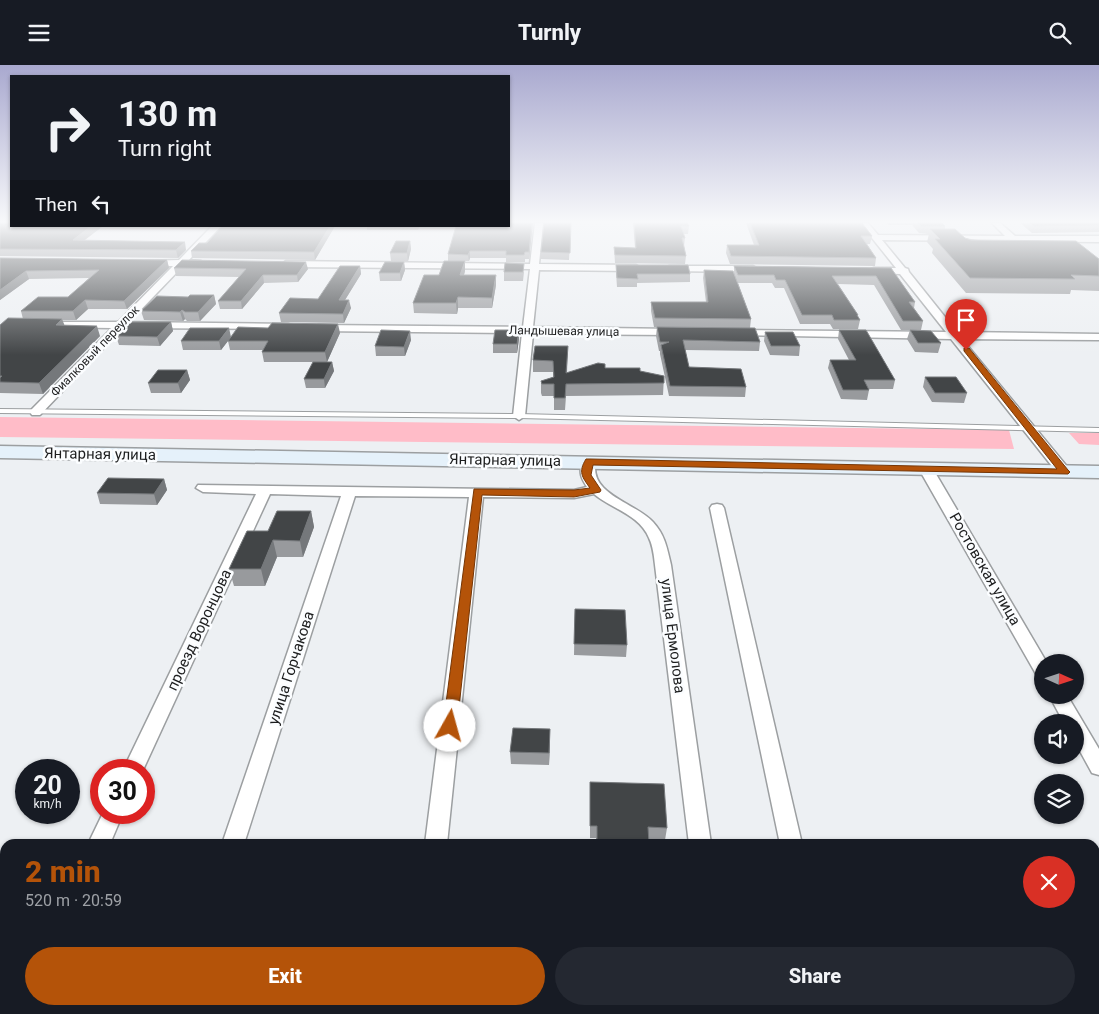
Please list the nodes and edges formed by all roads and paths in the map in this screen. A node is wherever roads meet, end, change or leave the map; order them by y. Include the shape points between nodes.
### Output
1 (177, 267) edge
2 (534, 267) edge
3 (565, 267) edge
4 (902, 267) edge
5 (641, 268) edge
6 (661, 269) edge
7 (758, 269) edge
8 (866, 271) edge
9 (905, 271) junction
10 (30, 324) edge
11 (119, 325) junction
12 (528, 330) junction
13 (687, 332) edge
14 (727, 333) edge
15 (956, 335) junction
16 (1099, 337) edge
17 (0, 411) edge
18 (36, 412) junction
19 (519, 416) junction
20 (1029, 429) junction
21 (1099, 430) edge
22 (0, 452) edge
23 (590, 462) junction
24 (926, 469) junction
25 (1064, 472) junction
26 (1099, 472) edge
27 (203, 488) dead end
28 (265, 489) junction
29 (596, 490) junction
30 (349, 492) junction
31 (478, 492) junction
32 (716, 508) dead end
33 (1034, 655) edge
34 (1084, 741) edge
35 (138, 759) edge
36 (1099, 767) edge
37 (108, 824) edge
38 (101, 839) edge
39 (235, 839) edge
40 (437, 839) edge
41 (699, 839) edge
42 (790, 839) edge

1 - 11 street, Фиалковый переулок
2 - 12 street
3 - 5 street
4 - 9 street
6 - 7 street
8 - 9 street
9 - 15 street
10 - 11 street, Ландышевая улица
11 - 12 street, Ландышевая улица
11 - 18 street, Фиалковый переулок
12 - 13 street, Ландышевая улица
12 - 19 street
14 - 15 street
15 - 16 street
15 - 20 street
17 - 18 lane
18 - 19 lane
19 - 20 lane
20 - 21 lane
20 - 25 street
22 - 23 street, Янтарная улица
23 - 24 street, Янтарная улица
23 - 29 street via 586,475
24 - 25 street, Янтарная улица
24 - 33 street, Ростовская улица
25 - 26 street, Янтарная улица
27 - 28 street
28 - 30 street
28 - 35 street, проезд Воронцова
29 - 31 street via 574,494
29 - 41 street, улица Ермолова via 638,515 656,535 663,565
30 - 31 street
30 - 39 street, улица Горчакова
31 - 40 street
32 - 42 street
34 - 36 street
37 - 38 street

